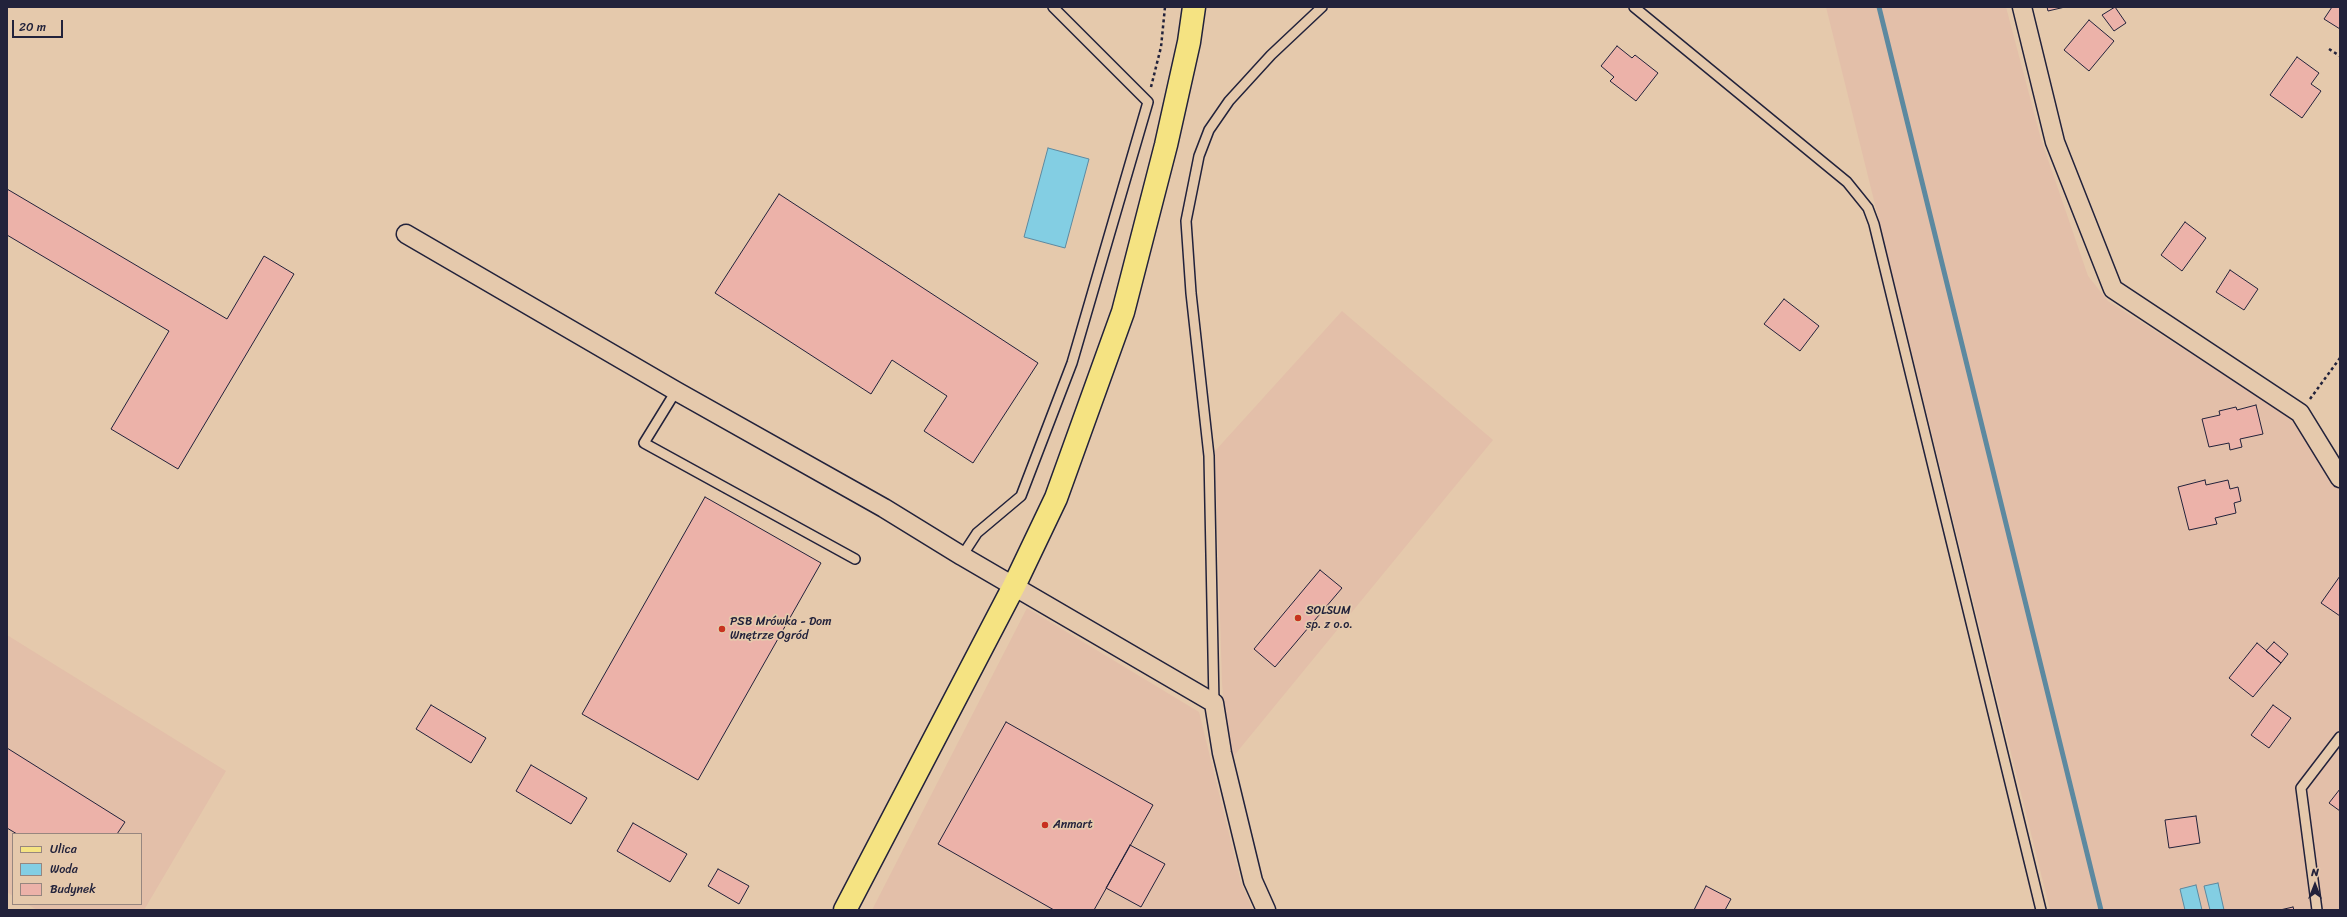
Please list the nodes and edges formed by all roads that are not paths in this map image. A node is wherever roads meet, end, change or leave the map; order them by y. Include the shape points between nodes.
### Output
1 (1053, 7) edge
2 (1194, 7) edge
3 (1322, 7) edge
4 (1634, 7) edge
5 (2022, 7) edge
6 (406, 234) dead end
7 (676, 391) junction
8 (2340, 478) edge
9 (962, 556) junction
10 (854, 559) dead end
11 (1014, 586) junction
12 (1214, 703) junction
13 (2340, 737) edge
14 (845, 910) edge
15 (1266, 910) edge
16 (2041, 910) edge
17 (2318, 910) edge

1 - 9 lane via 1148,102 1072,363 1021,496 977,533
2 - 11 main road via 1189,42 1166,145 1123,312 1056,498
3 - 12 lane via 1271,55 1229,101 1208,130 1199,156 1186,221 1191,293 1209,456
4 - 16 lane via 1847,182 1868,208
5 - 8 street via 2055,142 2113,289 2300,413
6 - 7 street
7 - 9 street via 884,508
7 - 10 lane via 644,443
9 - 11 street
11 - 12 street
11 - 14 main road
12 - 15 street via 1224,760 1253,881
13 - 17 lane via 2300,788

